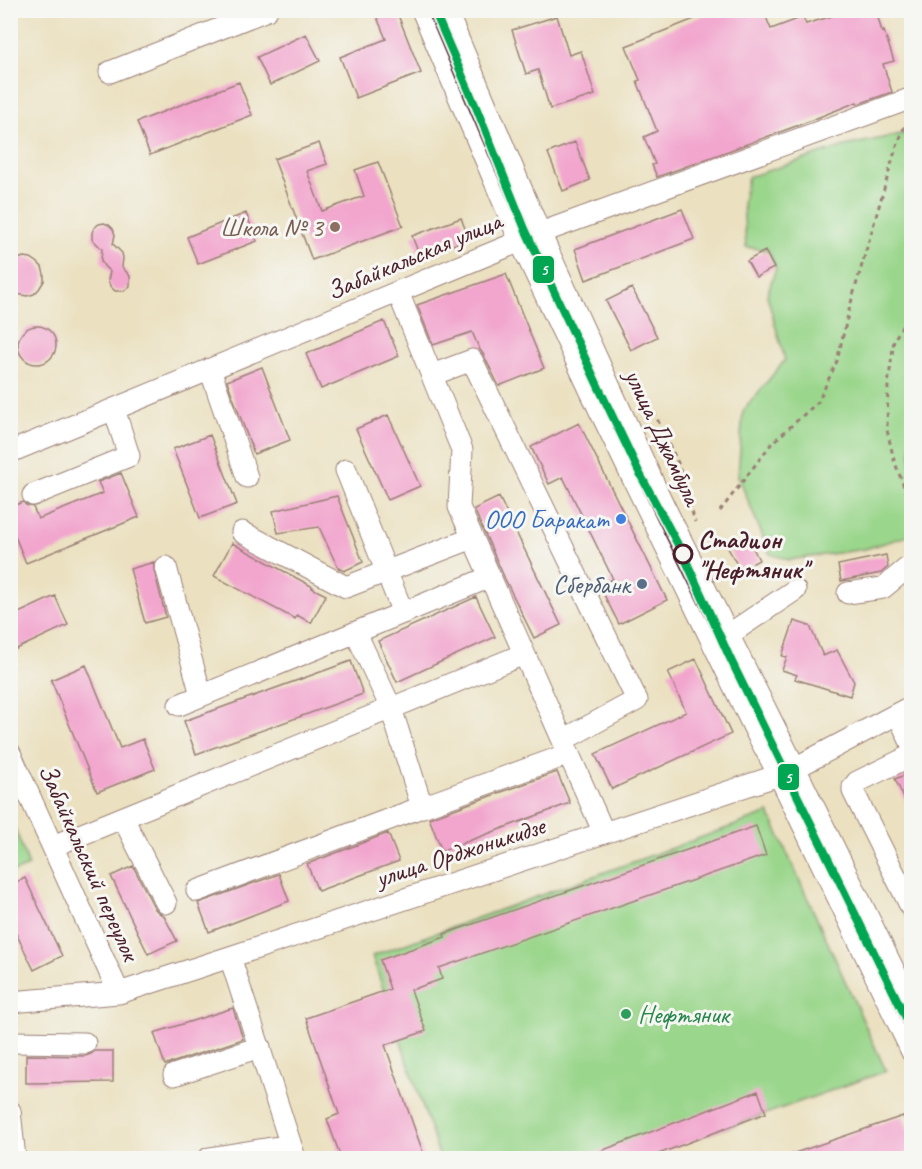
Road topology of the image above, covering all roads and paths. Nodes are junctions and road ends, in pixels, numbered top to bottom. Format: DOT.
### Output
graph roads {
  1 [pos="267,10"];
  2 [pos="422,10"];
  3 [pos="446,10"];
  4 [pos="110,72"];
  5 [pos="912,98"];
  6 [pos="912,111"];
  7 [pos="530,237"];
  8 [pos="398,292"];
  9 [pos="912,310"];
  10 [pos="210,369"];
  11 [pos="432,375"];
  12 [pos="642,387"];
  13 [pos="114,409"];
  14 [pos="10,452"];
  15 [pos="346,470"];
  16 [pos="247,477"];
  17 [pos="33,495"];
  18 [pos="912,497"];
  19 [pos="720,511"];
  20 [pos="696,527"];
  21 [pos="242,532"];
  22 [pos="473,538"];
  23 [pos="165,567"];
  24 [pos="912,567"];
  25 [pos="386,572"];
  26 [pos="490,577"];
  27 [pos="795,590"];
  28 [pos="848,593"];
  29 [pos="403,613"];
  30 [pos="356,633"];
  31 [pos="728,635"];
  32 [pos="524,654"];
  33 [pos="201,696"];
  34 [pos="179,705"];
  35 [pos="391,708"];
  36 [pos="905,710"];
  37 [pos="566,747"];
  38 [pos="910,752"];
  39 [pos="10,753"];
  40 [pos="787,771"];
  41 [pos="422,807"];
  42 [pos="123,818"];
  43 [pos="604,833"];
  44 [pos="53,846"];
  45 [pos="197,891"];
  46 [pos="909,899"];
  47 [pos="166,903"];
  48 [pos="230,957"];
  49 [pos="119,993"];
  50 [pos="10,1002"];
  51 [pos="912,1007"];
  52 [pos="10,1042"];
  53 [pos="85,1043"];
  54 [pos="260,1047"];
  55 [pos="912,1052"];
  56 [pos="174,1075"];
  57 [pos="10,1111"];
  58 [pos="293,1152"];
  59 [pos="15,1158"];
  60 [pos="209,1158"];
  1 -- 4 [label="street"];
  2 -- 7 [label="street, улица Джамбула"];
  3 -- 7 [label="street, улица Джамбула"];
  5 -- 7 [label="street, Забайкальская улица"];
  6 -- 19 [label="path"];
  7 -- 8 [label="street, Забайкальская улица"];
  7 -- 31 [label="street, улица Джамбула"];
  7 -- 40 [label="street, улица Джамбула"];
  8 -- 10 [label="street, Забайкальская улица"];
  8 -- 11 [label="street"];
  9 -- 18 [label="path"];
  10 -- 13 [label="street, Забайкальская улица"];
  10 -- 16 [label="street"];
  11 -- 22 [label="street"];
  11 -- 37 [label="street"];
  12 -- 20 [label="path"];
  13 -- 14 [label="street, Забайкальская улица"];
  13 -- 17 [label="street"];
  15 -- 25 [label="street"];
  21 -- 25 [label="street"];
  22 -- 25 [label="street"];
  22 -- 26 [label="street"];
  23 -- 33 [label="street"];
  24 -- 28 [label="street"];
  25 -- 29 [label="street"];
  26 -- 29 [label="street"];
  26 -- 32 [label="street"];
  27 -- 31 [label="street"];
  29 -- 30 [label="street"];
  30 -- 33 [label="street"];
  30 -- 35 [label="street"];
  31 -- 40 [label="street, улица Джамбула"];
  32 -- 35 [label="street"];
  32 -- 37 [label="street"];
  33 -- 34 [label="street"];
  35 -- 41 [label="street"];
  35 -- 42 [label="street"];
  36 -- 38 [label="street"];
  36 -- 40 [label="street, улица Орджоникидзе"];
  37 -- 41 [label="street"];
  37 -- 43 [label="street"];
  38 -- 46 [label="street"];
  39 -- 44 [label="street, Забайкальский переулок"];
  40 -- 43 [label="street, улица Орджоникидзе"];
  40 -- 51 [label="street, улица Джамбула"];
  40 -- 55 [label="street, улица Джамбула"];
  41 -- 45 [label="street"];
  42 -- 44 [label="street"];
  42 -- 47 [label="street"];
  43 -- 48 [label="street, улица Орджоникидзе"];
  44 -- 49 [label="street, Забайкальский переулок"];
  48 -- 49 [label="street, улица Орджоникидзе"];
  48 -- 54 [label="street"];
  49 -- 50 [label="street, улица Орджоникидзе"];
  52 -- 53 [label="street"];
  54 -- 56 [label="street"];
  54 -- 58 [label="street"];
  57 -- 59 [label="street"];
  58 -- 60 [label="street"];
}
